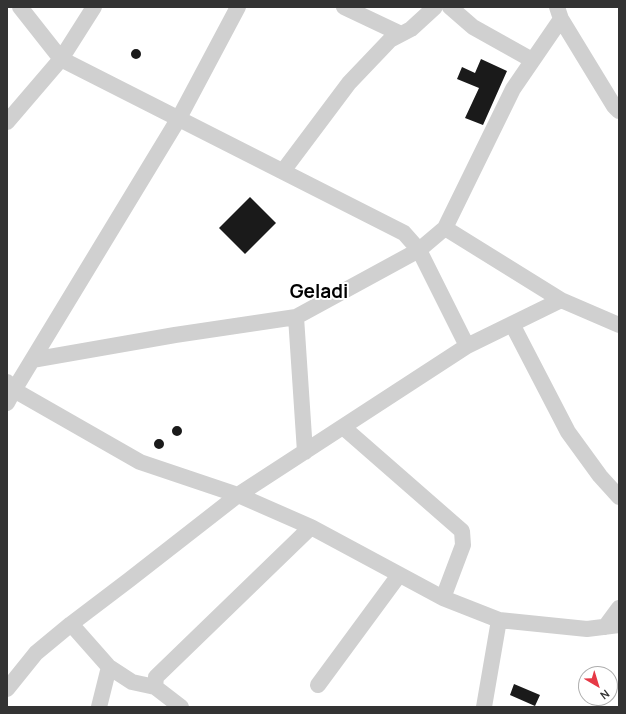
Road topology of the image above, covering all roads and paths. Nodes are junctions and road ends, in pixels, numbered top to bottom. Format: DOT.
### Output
graph roads {
  1 [pos="20,7"];
  2 [pos="94,7"];
  3 [pos="238,7"];
  4 [pos="344,7"];
  5 [pos="435,7"];
  6 [pos="450,7"];
  7 [pos="559,13"];
  8 [pos="401,34"];
  9 [pos="61,59"];
  10 [pos="532,60"];
  11 [pos="619,111"];
  12 [pos="179,118"];
  13 [pos="7,122"];
  14 [pos="283,171"];
  15 [pos="445,228"];
  16 [pos="419,250"];
  17 [pos="561,300"];
  18 [pos="296,318"];
  19 [pos="512,324"];
  20 [pos="619,325"];
  21 [pos="468,346"];
  22 [pos="32,360"];
  23 [pos="9,392"];
  24 [pos="343,427"];
  25 [pos="304,452"];
  26 [pos="238,494"];
  27 [pos="619,497"];
  28 [pos="311,527"];
  29 [pos="399,575"];
  30 [pos="443,598"];
  31 [pos="619,608"];
  32 [pos="499,620"];
  33 [pos="71,624"];
  34 [pos="612,626"];
  35 [pos="108,667"];
  36 [pos="318,685"];
  37 [pos="155,687"];
  38 [pos="7,689"];
  39 [pos="99,707"];
  40 [pos="181,707"];
  41 [pos="484,707"];
  1 -- 9 [label="street"];
  2 -- 9 [label="street"];
  3 -- 12 [label="street"];
  4 -- 8 [label="street"];
  5 -- 8 [label="street"];
  6 -- 10 [label="street"];
  7 -- 10 [label="street"];
  7 -- 11 [label="street"];
  8 -- 14 [label="street"];
  9 -- 12 [label="street"];
  9 -- 13 [label="street"];
  10 -- 15 [label="street"];
  12 -- 14 [label="street"];
  12 -- 22 [label="street"];
  14 -- 16 [label="street"];
  15 -- 16 [label="street"];
  15 -- 17 [label="street"];
  16 -- 18 [label="street"];
  16 -- 21 [label="street"];
  17 -- 19 [label="street"];
  17 -- 20 [label="street"];
  18 -- 22 [label="street"];
  18 -- 25 [label="street"];
  19 -- 21 [label="street"];
  19 -- 27 [label="street"];
  21 -- 24 [label="street"];
  22 -- 23 [label="street"];
  23 -- 26 [label="street"];
  24 -- 25 [label="street"];
  24 -- 30 [label="street"];
  25 -- 26 [label="street"];
  26 -- 28 [label="street"];
  26 -- 33 [label="street"];
  28 -- 29 [label="street"];
  28 -- 37 [label="street"];
  29 -- 30 [label="street"];
  29 -- 36 [label="street"];
  30 -- 32 [label="street"];
  31 -- 34 [label="street"];
  32 -- 34 [label="street"];
  32 -- 41 [label="street"];
  33 -- 35 [label="street"];
  33 -- 38 [label="street"];
  35 -- 37 [label="street"];
  35 -- 39 [label="street"];
  37 -- 40 [label="street"];
}
